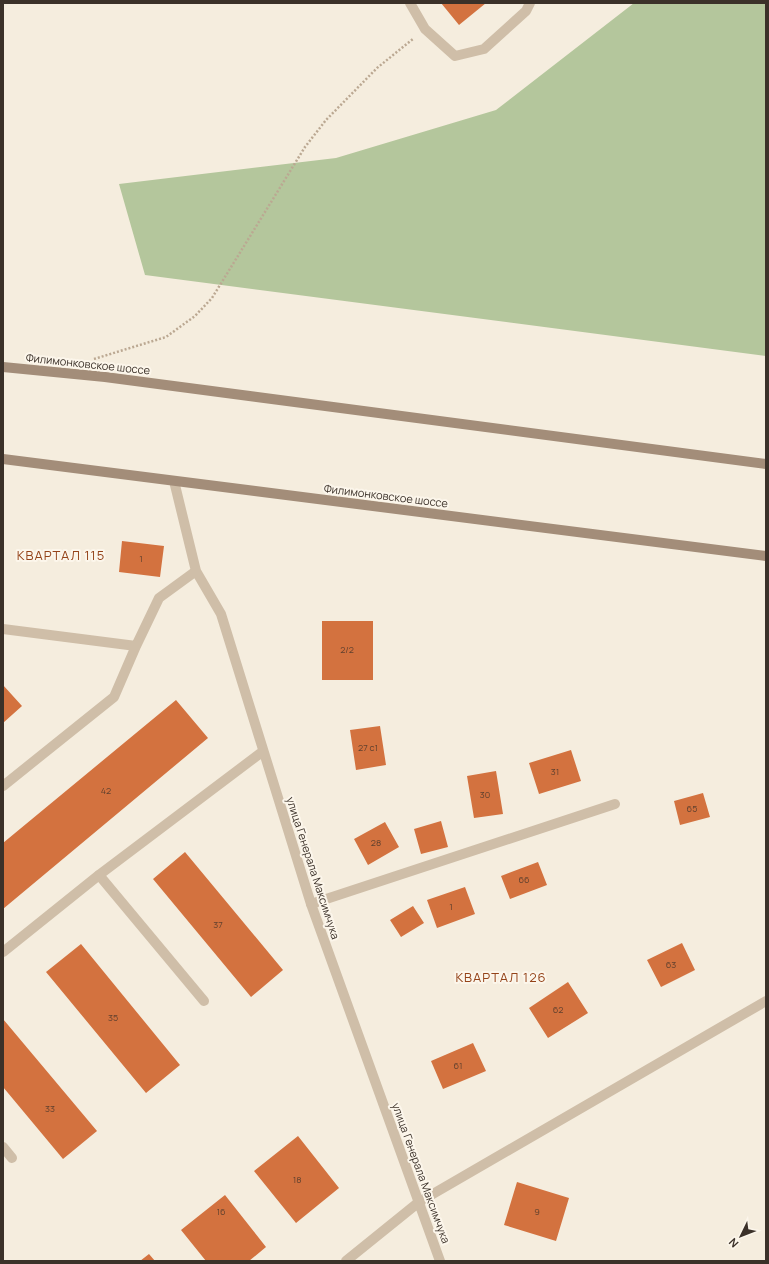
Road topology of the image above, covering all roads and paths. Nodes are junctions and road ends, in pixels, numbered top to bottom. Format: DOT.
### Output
graph roads {
  1 [pos="410,3"];
  2 [pos="530,3"];
  3 [pos="425,29"];
  4 [pos="94,359"];
  5 [pos="3,367"];
  6 [pos="3,458"];
  7 [pos="766,464"];
  8 [pos="174,481"];
  9 [pos="766,556"];
  10 [pos="196,571"];
  11 [pos="3,630"];
  12 [pos="136,646"];
  13 [pos="262,752"];
  14 [pos="3,786"];
  15 [pos="615,804"];
  16 [pos="99,875"];
  17 [pos="311,904"];
  18 [pos="3,952"];
  19 [pos="204,1001"];
  20 [pos="766,1001"];
  21 [pos="3,1147"];
  22 [pos="12,1158"];
  23 [pos="419,1202"];
  24 [pos="346,1261"];
  25 [pos="440,1261"];
  1 -- 3 [label="street"];
  2 -- 3 [label="street"];
  3 -- 4 [label="path"];
  5 -- 7 [label="main road, Филимонковское шоссе"];
  6 -- 8 [label="main road, Филимонковское шоссе"];
  8 -- 9 [label="main road, Филимонковское шоссе"];
  8 -- 10 [label="street, улица Генерала Максимчука"];
  10 -- 12 [label="street"];
  10 -- 13 [label="street, улица Генерала Максимчука"];
  11 -- 12 [label="street"];
  12 -- 14 [label="street"];
  13 -- 16 [label="street"];
  13 -- 17 [label="street, улица Генерала Максимчука"];
  15 -- 17 [label="street"];
  16 -- 18 [label="street"];
  16 -- 19 [label="street"];
  17 -- 23 [label="street, улица Генерала Максимчука"];
  20 -- 23 [label="street"];
  21 -- 22 [label="street"];
  23 -- 24 [label="street"];
  23 -- 25 [label="street, улица Генерала Максимчука"];
}
